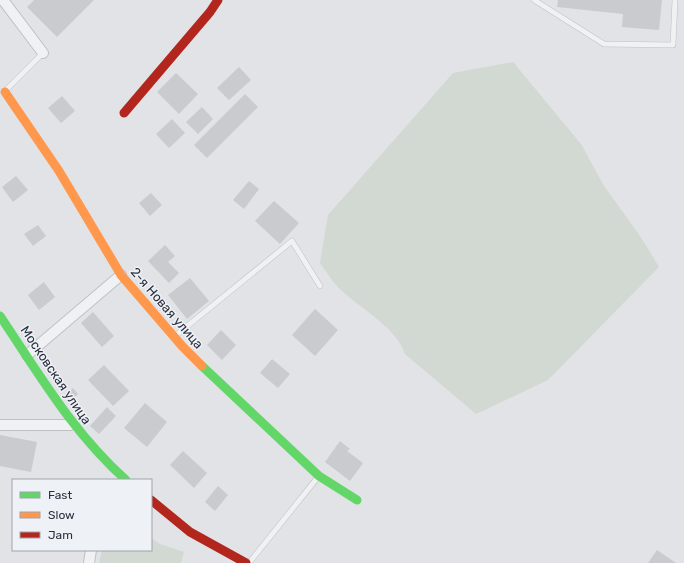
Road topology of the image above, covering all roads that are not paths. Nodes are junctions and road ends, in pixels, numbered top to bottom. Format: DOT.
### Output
graph roads {
  1 [pos="3,0"];
  2 [pos="218,0"];
  3 [pos="534,0"];
  4 [pos="676,0"];
  5 [pos="43,52"];
  6 [pos="2,93"];
  7 [pos="124,113"];
  8 [pos="121,275"];
  9 [pos="320,286"];
  10 [pos="0,316"];
  11 [pos="174,337"];
  12 [pos="27,355"];
  13 [pos="0,425"];
  14 [pos="72,425"];
  15 [pos="113,475"];
  16 [pos="319,476"];
  17 [pos="123,479"];
  18 [pos="357,500"];
  19 [pos="152,501"];
  20 [pos="91,551"];
  21 [pos="88,563"];
  22 [pos="247,563"];
  1 -- 5 [label="street"];
  2 -- 7 [label="street"];
  3 -- 4 [label="lane"];
  5 -- 6 [label="lane"];
  6 -- 8 [label="street, 2-я Новая улица"];
  8 -- 11 [label="street, 2-я Новая улица"];
  8 -- 12 [label="street"];
  9 -- 11 [label="lane"];
  10 -- 12 [label="street, Московская улица"];
  11 -- 16 [label="street, 2-я Новая улица"];
  12 -- 14 [label="street, Московская улица"];
  13 -- 14 [label="street"];
  14 -- 15 [label="street, Московская улица"];
  15 -- 17 [label="street, Московская улица"];
  16 -- 18 [label="street, 2-я Новая улица"];
  16 -- 22 [label="lane"];
  19 -- 22 [label="street"];
  20 -- 21 [label="street"];
}
